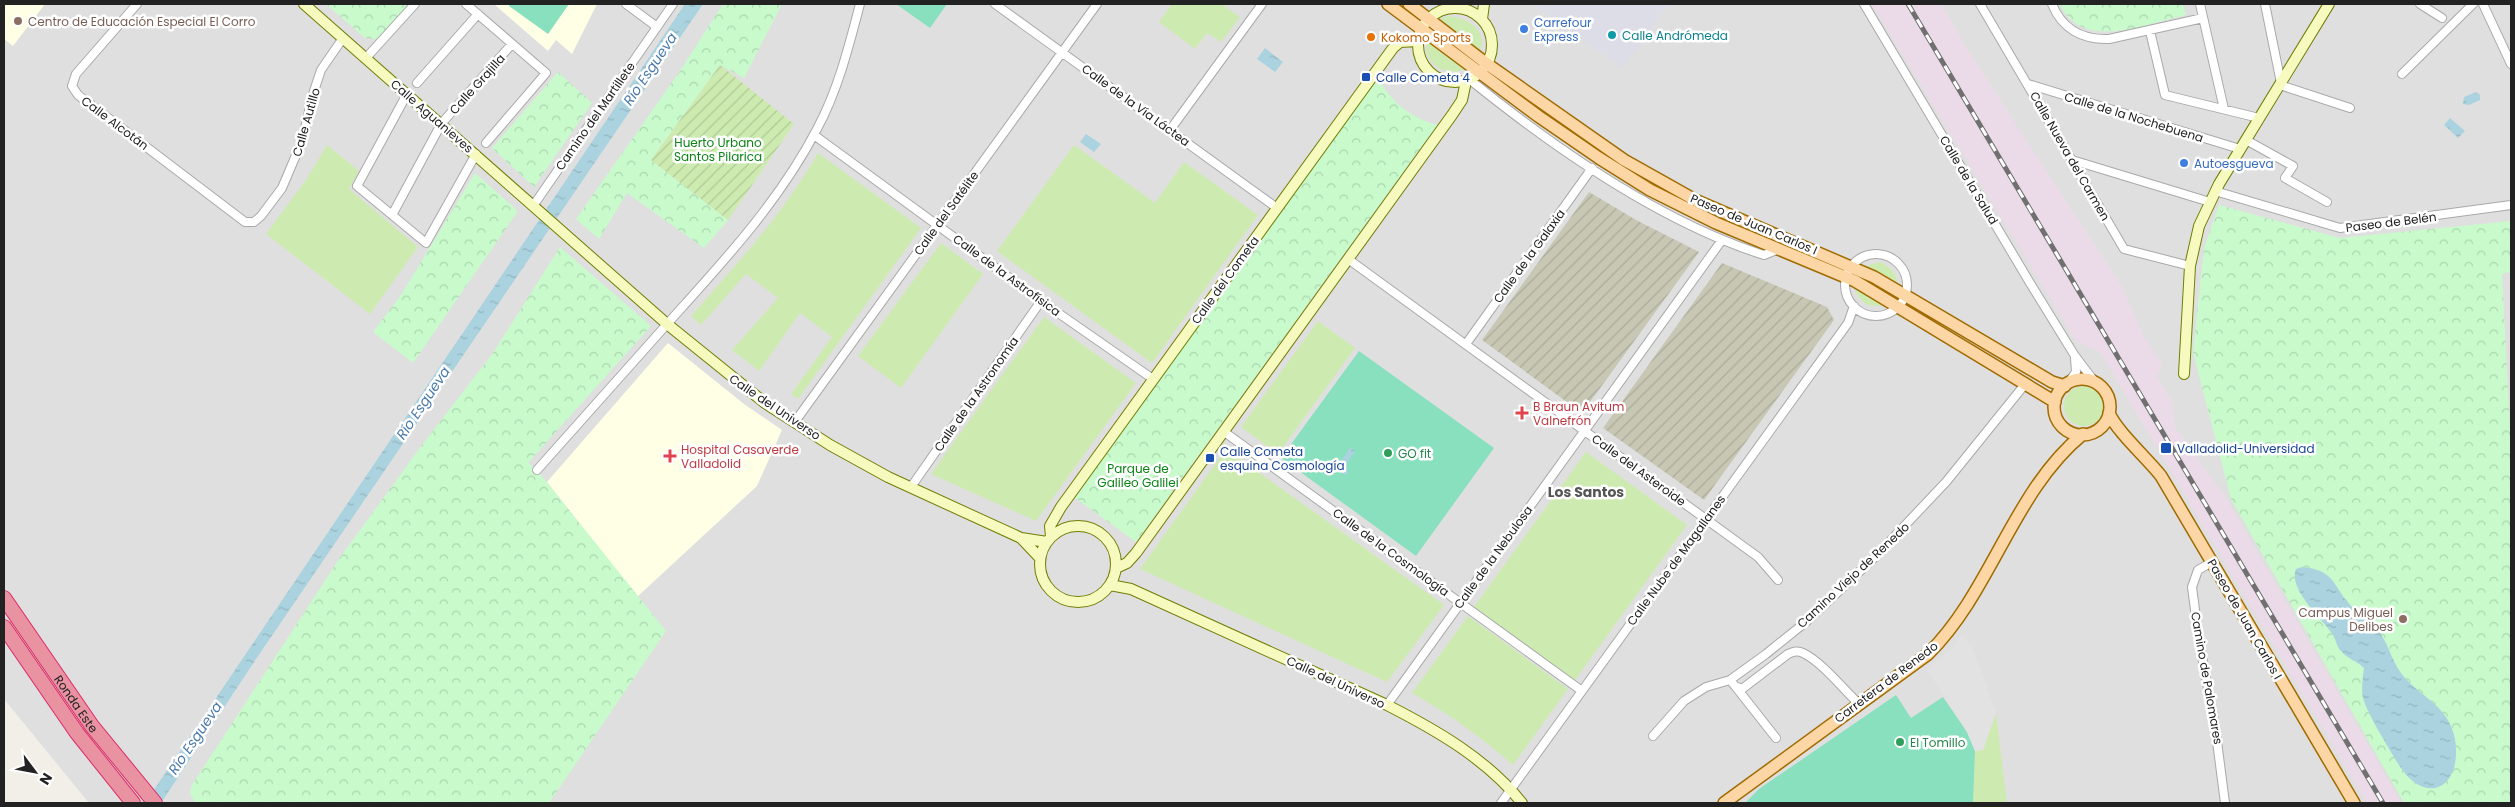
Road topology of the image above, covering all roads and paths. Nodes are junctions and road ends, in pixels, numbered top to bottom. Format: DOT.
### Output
graph roads {
  1 [pos="137,4"];
  2 [pos="304,4"];
  3 [pos="415,4"];
  4 [pos="466,4"];
  5 [pos="626,4"];
  6 [pos="673,4"];
  7 [pos="860,4"];
  8 [pos="995,4"];
  9 [pos="1097,4"];
  10 [pos="1262,4"];
  11 [pos="1388,4"];
  12 [pos="1409,4"];
  13 [pos="1482,4"];
  14 [pos="1864,4"];
  15 [pos="1980,4"];
  16 [pos="2052,4"];
  17 [pos="2200,4"];
  18 [pos="2265,4"];
  19 [pos="2329,4"];
  20 [pos="2420,4"];
  21 [pos="2473,4"];
  22 [pos="2483,4"];
  23 [pos="1469,10"];
  24 [pos="478,14"];
  25 [pos="1429,18"];
  26 [pos="2203,18"];
  27 [pos="2442,18"];
  28 [pos="1482,19"];
  29 [pos="657,27"];
  30 [pos="1421,28"];
  31 [pos="2150,31"];
  32 [pos="343,38"];
  33 [pos="1417,41"];
  34 [pos="512,44"];
  35 [pos="1062,52"];
  36 [pos="366,58"];
  37 [pos="2511,64"];
  38 [pos="1483,68"];
  39 [pos="2402,74"];
  40 [pos="1467,80"];
  41 [pos="417,83"];
  42 [pos="2028,84"];
  43 [pos="2280,84"];
  44 [pos="407,94"];
  45 [pos="2350,108"];
  46 [pos="2224,110"];
  47 [pos="2260,118"];
  48 [pos="440,126"];
  49 [pos="1170,130"];
  50 [pos="814,135"];
  51 [pos="2246,140"];
  52 [pos="486,143"];
  53 [pos="2240,149"];
  54 [pos="476,154"];
  55 [pos="2072,160"];
  56 [pos="1592,168"];
  57 [pos="2215,191"];
  58 [pos="2210,202"];
  59 [pos="2327,202"];
  60 [pos="2511,205"];
  61 [pos="535,208"];
  62 [pos="1277,208"];
  63 [pos="392,215"];
  64 [pos="245,222"];
  65 [pos="938,224"];
  66 [pos="560,230"];
  67 [pos="1722,240"];
  68 [pos="1779,248"];
  69 [pos="1348,259"];
  70 [pos="1851,266"];
  71 [pos="2190,266"];
  72 [pos="1846,277"];
  73 [pos="1905,295"];
  74 [pos="1041,301"];
  75 [pos="1854,306"];
  76 [pos="1898,306"];
  77 [pos="1864,314"];
  78 [pos="1852,318"];
  79 [pos="667,324"];
  80 [pos="1466,344"];
  81 [pos="2075,356"];
  82 [pos="2184,374"];
  83 [pos="1153,379"];
  84 [pos="2094,381"];
  85 [pos="2026,383"];
  86 [pos="2066,384"];
  87 [pos="2055,402"];
  88 [pos="2109,413"];
  89 [pos="794,423"];
  90 [pos="2062,425"];
  91 [pos="2097,430"];
  92 [pos="1223,431"];
  93 [pos="1584,431"];
  94 [pos="2084,434"];
  95 [pos="2130,440"];
  96 [pos="2062,453"];
  97 [pos="537,470"];
  98 [pos="911,487"];
  99 [pos="1706,518"];
  100 [pos="1021,538"];
  101 [pos="1049,539"];
  102 [pos="1040,558"];
  103 [pos="2212,562"];
  104 [pos="1115,571"];
  105 [pos="1778,580"];
  106 [pos="1110,585"];
  107 [pos="1131,589"];
  108 [pos="4,598"];
  109 [pos="1460,603"];
  110 [pos="4,627"];
  111 [pos="1733,683"];
  112 [pos="1582,691"];
  113 [pos="1859,704"];
  114 [pos="1387,705"];
  115 [pos="1653,736"];
  116 [pos="1776,738"];
  117 [pos="1511,789"];
  118 [pos="133,803"];
  119 [pos="155,803"];
  120 [pos="1502,803"];
  121 [pos="1522,803"];
  122 [pos="1724,803"];
  123 [pos="2225,803"];
  124 [pos="2354,803"];
  1 -- 64 [label="street, Calle Alcotán"];
  2 -- 32 [label="street, Calle Aguanieves"];
  3 -- 36 [label="street"];
  4 -- 24 [label="street"];
  5 -- 29 [label="street"];
  6 -- 29 [label="street, Camino del Martillete"];
  7 -- 50 [label="street"];
  8 -- 35 [label="street, Calle de la Vía Láctea"];
  9 -- 35 [label="street, Calle del Satélite"];
  10 -- 49 [label="street"];
  11 -- 30 [label="main road, Paseo de Juan Carlos I"];
  12 -- 25 [label="main road, Paseo de Juan Carlos I"];
  13 -- 23 [label="street"];
  13 -- 28 [label="street"];
  14 -- 81 [label="street, Calle de la Salud"];
  15 -- 42 [label="street, Calle Nueva del Carmen"];
  16 -- 31 [label="street"];
  17 -- 26 [label="street"];
  18 -- 43 [label="street"];
  19 -- 43 [label="street"];
  20 -- 27 [label="street"];
  21 -- 39 [label="street"];
  22 -- 37 [label="street"];
  23 -- 25 [label="street"];
  23 -- 28 [label="street"];
  24 -- 34 [label="street"];
  24 -- 41 [label="street"];
  25 -- 30 [label="street"];
  25 -- 38 [label="main road, Paseo de Juan Carlos I"];
  26 -- 31 [label="street"];
  26 -- 46 [label="street"];
  28 -- 38 [label="street"];
  29 -- 61 [label="street, Camino del Martillete"];
  30 -- 33 [label="street"];
  30 -- 38 [label="main road, Paseo de Juan Carlos I"];
  31 -- 46 [label="street"];
  32 -- 36 [label="street, Calle Aguanieves"];
  32 -- 64 [label="street, Calle Autillo"];
  33 -- 40 [label="street"];
  33 -- 62 [label="street, Calle del Cometa"];
  34 -- 48 [label="street, Calle Grajilla"];
  34 -- 52 [label="street"];
  35 -- 49 [label="street, Calle de la Vía Láctea"];
  35 -- 65 [label="street, Calle del Satélite"];
  36 -- 44 [label="street, Calle Aguanieves"];
  38 -- 40 [label="street"];
  38 -- 68 [label="main road, Paseo de Juan Carlos I"];
  38 -- 70 [label="main road, Paseo de Juan Carlos I"];
  40 -- 56 [label="street, Paseo de Juan Carlos I"];
  40 -- 69 [label="street"];
  42 -- 53 [label="street, Calle de la Nochebuena"];
  42 -- 55 [label="street, Calle Nueva del Carmen"];
  43 -- 45 [label="street"];
  43 -- 47 [label="street"];
  44 -- 48 [label="street, Calle Aguanieves"];
  44 -- 63 [label="street"];
  46 -- 47 [label="street"];
  47 -- 51 [label="street"];
  48 -- 54 [label="street, Calle Aguanieves"];
  48 -- 63 [label="street, Calle Grajilla"];
  49 -- 62 [label="street, Calle de la Vía Láctea"];
  50 -- 65 [label="street, Calle de la Astrofísica"];
  50 -- 79 [label="street"];
  51 -- 53 [label="street"];
  51 -- 59 [label="street"];
  53 -- 57 [label="street"];
  54 -- 61 [label="street, Calle Aguanieves"];
  54 -- 63 [label="street"];
  55 -- 58 [label="street"];
  55 -- 71 [label="street, Calle Nueva del Carmen"];
  56 -- 67 [label="street, Paseo de Juan Carlos I"];
  56 -- 80 [label="street, Calle de la Galaxia"];
  57 -- 58 [label="street"];
  57 -- 60 [label="street, Paseo de Belén"];
  58 -- 71 [label="street"];
  61 -- 66 [label="street, Calle Aguanieves"];
  62 -- 83 [label="street, Calle del Cometa"];
  65 -- 74 [label="street, Calle de la Astrofísica"];
  65 -- 89 [label="street, Calle del Satélite"];
  66 -- 79 [label="street, Calle del Universo"];
  67 -- 68 [label="street, Paseo de Juan Carlos I"];
  67 -- 93 [label="street, Calle de la Nebulosa"];
  68 -- 72 [label="main road, Paseo de Juan Carlos I"];
  69 -- 80 [label="street, Calle del Asteroide"];
  69 -- 92 [label="street"];
  70 -- 72 [label="street"];
  70 -- 73 [label="main road, Paseo de Juan Carlos I"];
  70 -- 73 [label="street"];
  71 -- 82 [label="street"];
  72 -- 75 [label="street"];
  72 -- 76 [label="main road, Paseo de Juan Carlos I"];
  73 -- 76 [label="street"];
  73 -- 86 [label="main road, Paseo de Juan Carlos I"];
  74 -- 83 [label="street, Calle de la Astrofísica"];
  74 -- 98 [label="street, Calle de la Astronomía"];
  75 -- 77 [label="street"];
  75 -- 78 [label="street, Calle Nube de Magallanes"];
  76 -- 77 [label="street"];
  76 -- 85 [label="main road, Paseo de Juan Carlos I"];
  77 -- 78 [label="street"];
  78 -- 99 [label="street, Calle Nube de Magallanes"];
  79 -- 89 [label="street, Calle del Universo"];
  79 -- 97 [label="street"];
  80 -- 93 [label="street, Calle del Asteroide"];
  81 -- 84 [label="street, Calle de la Salud"];
  81 -- 86 [label="street"];
  83 -- 101 [label="street, Calle del Cometa"];
  84 -- 86 [label="main road"];
  84 -- 88 [label="main road"];
  85 -- 87 [label="main road, Paseo de Juan Carlos I"];
  85 -- 111 [label="street, Camino Viejo de Renedo"];
  86 -- 87 [label="main road"];
  87 -- 90 [label="main road"];
  88 -- 91 [label="main road"];
  88 -- 95 [label="main road, Paseo de Juan Carlos I"];
  89 -- 98 [label="street, Calle del Universo"];
  90 -- 94 [label="main road"];
  90 -- 96 [label="main road"];
  91 -- 94 [label="main road"];
  91 -- 95 [label="main road, Paseo de Juan Carlos I"];
  92 -- 104 [label="street"];
  92 -- 109 [label="street, Calle de la Cosmología"];
  93 -- 99 [label="street, Calle del Asteroide"];
  93 -- 109 [label="street, Calle de la Nebulosa"];
  94 -- 96 [label="main road, Carretera de Renedo"];
  95 -- 103 [label="main road, Paseo de Juan Carlos I"];
  96 -- 113 [label="main road, Carretera de Renedo"];
  98 -- 100 [label="street, Calle del Universo"];
  99 -- 105 [label="street, Calle del Asteroide"];
  99 -- 112 [label="street, Calle Nube de Magallanes"];
  100 -- 101 [label="street, Calle del Universo"];
  100 -- 102 [label="street, Calle del Universo"];
  101 -- 102 [label="street"];
  101 -- 104 [label="street"];
  102 -- 106 [label="street"];
  103 -- 123 [label="street, Camino de Palomares"];
  103 -- 124 [label="main road, Paseo de Juan Carlos I"];
  104 -- 106 [label="street"];
  104 -- 107 [label="street, Calle del Universo"];
  106 -- 107 [label="street, Calle del Universo"];
  107 -- 114 [label="street, Calle del Universo"];
  108 -- 119 [label="highway, Ronda Este"];
  109 -- 112 [label="street, Calle de la Cosmología"];
  109 -- 114 [label="street, Calle de la Nebulosa"];
  110 -- 118 [label="highway, Ronda Este"];
  111 -- 113 [label="street"];
  111 -- 115 [label="street, Camino Viejo de Renedo"];
  111 -- 116 [label="street"];
  112 -- 117 [label="street, Calle Nube de Magallanes"];
  113 -- 122 [label="main road, Carretera de Renedo"];
  114 -- 117 [label="street, Calle del Universo"];
  117 -- 120 [label="street, Calle Nube de Magallanes"];
  117 -- 121 [label="street, Calle del Universo"];
}
